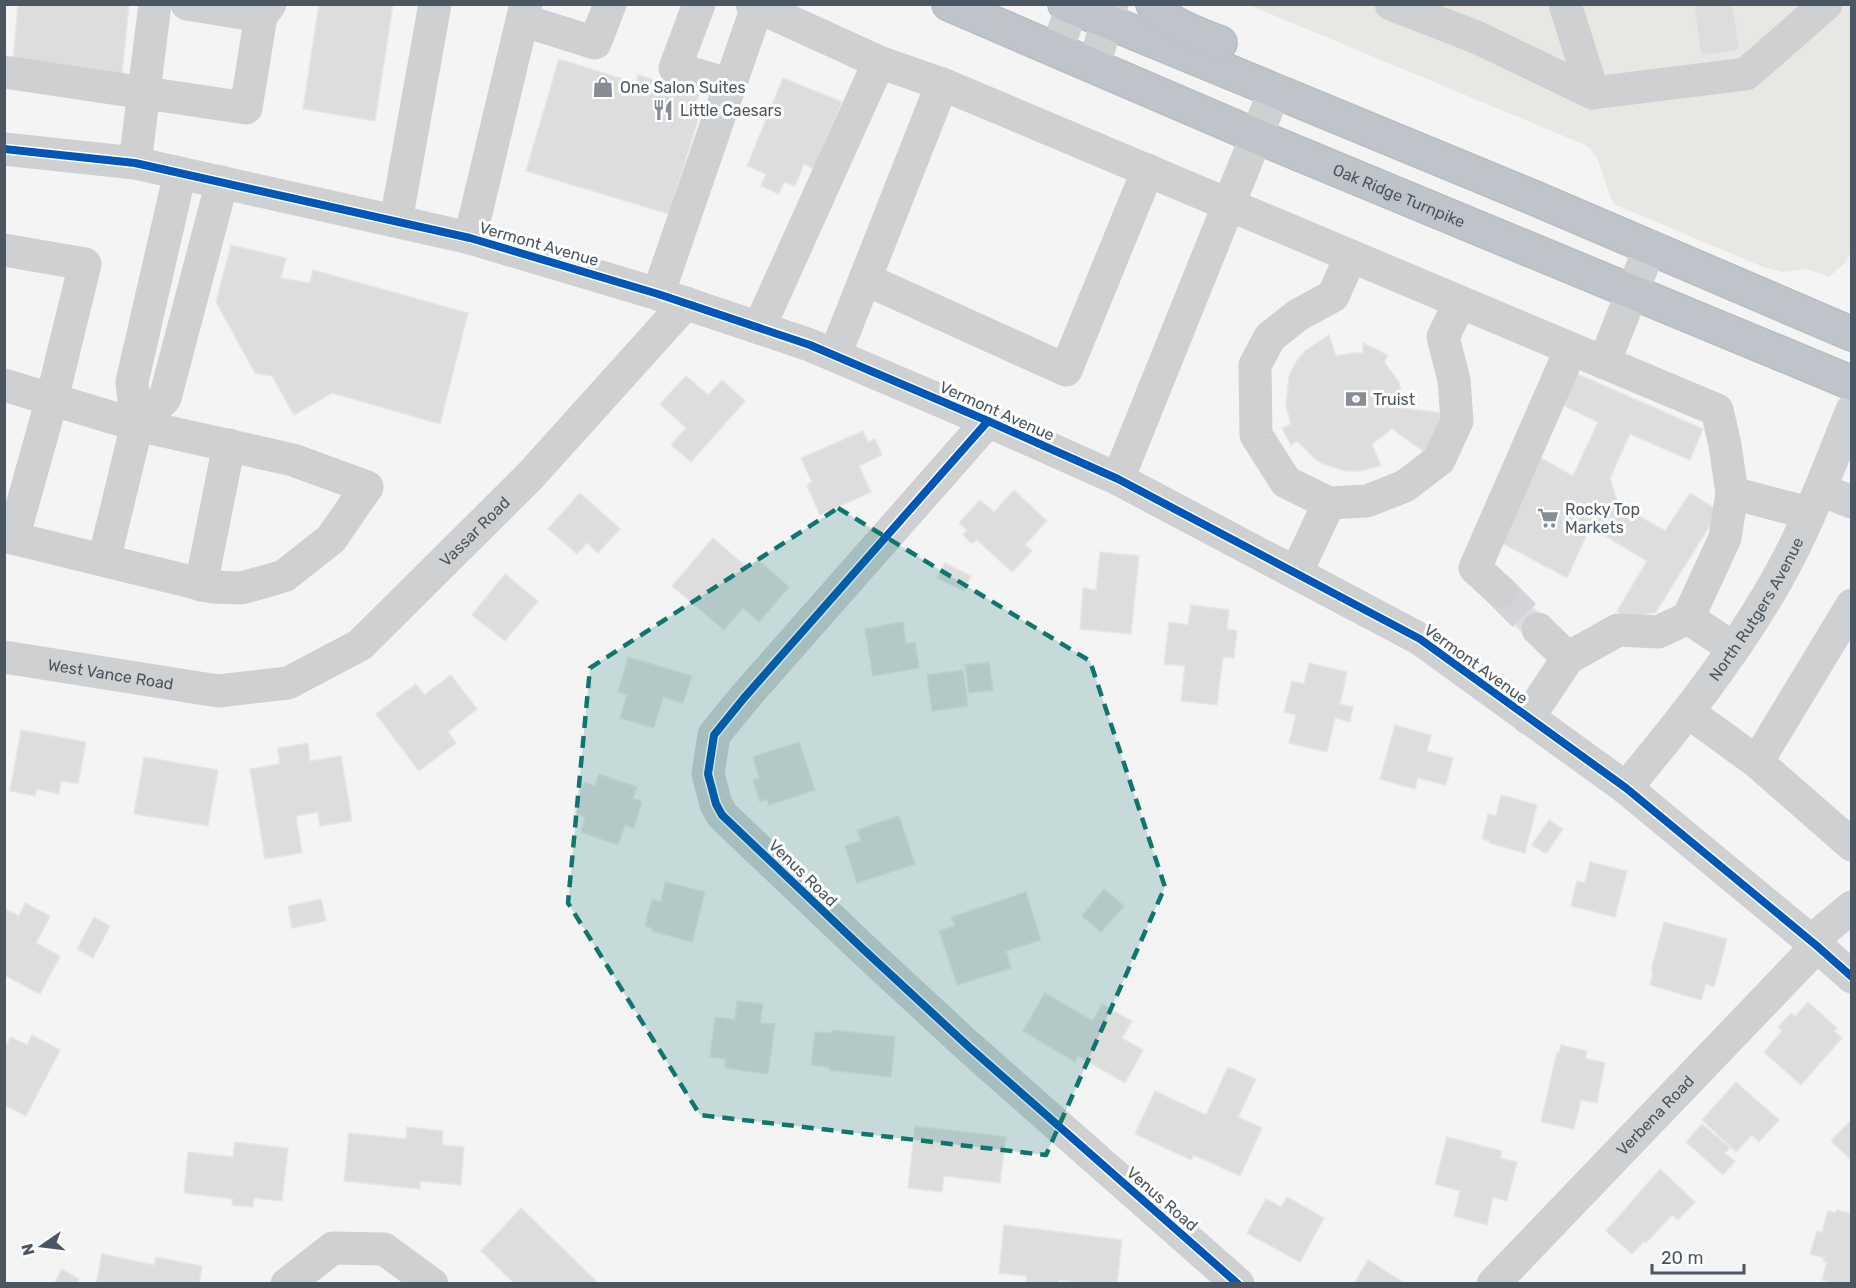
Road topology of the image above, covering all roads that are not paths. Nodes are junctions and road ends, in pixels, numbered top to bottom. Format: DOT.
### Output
graph roads {
  1 [pos="155,4"];
  2 [pos="187,4"];
  3 [pos="435,4"];
  4 [pos="610,4"];
  5 [pos="699,4"];
  6 [pos="949,4"];
  7 [pos="1153,4"];
  8 [pos="1391,4"];
  9 [pos="1565,4"];
  10 [pos="1826,4"];
  11 [pos="755,6"];
  12 [pos="1070,6"];
  13 [pos="266,10"];
  14 [pos="524,12"];
  15 [pos="1109,13"];
  16 [pos="1057,50"];
  17 [pos="879,62"];
  18 [pos="1094,66"];
  19 [pos="4,72"];
  20 [pos="942,84"];
  21 [pos="730,85"];
  22 [pos="1275,90"];
  23 [pos="143,93"];
  24 [pos="1593,93"];
  25 [pos="1256,136"];
  26 [pos="4,149"];
  27 [pos="1444,161"];
  28 [pos="135,163"];
  29 [pos="1148,170"];
  30 [pos="180,173"];
  31 [pos="222,182"];
  32 [pos="1228,204"];
  33 [pos="396,221"];
  34 [pos="470,238"];
  35 [pos="1650,247"];
  36 [pos="4,250"];
  37 [pos="1351,256"];
  38 [pos="865,279"];
  39 [pos="1632,292"];
  40 [pos="672,298"];
  41 [pos="1460,302"];
  42 [pos="759,328"];
  43 [pos="1851,334"];
  44 [pos="1571,349"];
  45 [pos="835,355"];
  46 [pos="1604,363"];
  47 [pos="1851,383"];
  48 [pos="4,385"];
  49 [pos="52,399"];
  50 [pos="1851,410"];
  51 [pos="988,421"];
  52 [pos="137,425"];
  53 [pos="229,445"];
  54 [pos="1118,479"];
  55 [pos="1732,493"];
  56 [pos="1815,501"];
  57 [pos="1851,502"];
  58 [pos="1329,503"];
  59 [pos="9,537"];
  60 [pos="104,560"];
  61 [pos="1296,573"];
  62 [pos="201,585"];
  63 [pos="1501,592"];
  64 [pos="1851,605"];
  65 [pos="1688,618"];
  66 [pos="1538,629"];
  67 [pos="1733,648"];
  68 [pos="4,657"];
  69 [pos="1568,658"];
  70 [pos="218,691"];
  71 [pos="1689,712"];
  72 [pos="1528,718"];
  73 [pos="1757,762"];
  74 [pos="1626,788"];
  75 [pos="1851,845"];
  76 [pos="1851,907"];
  77 [pos="1814,944"];
  78 [pos="1851,977"];
  79 [pos="287,1284"];
  80 [pos="432,1284"];
  81 [pos="1238,1284"];
  82 [pos="1493,1284"];
  1 -- 23 [label="street"];
  2 -- 13 [label="street"];
  3 -- 33 [label="street"];
  4 -- 14 [label="street"];
  5 -- 21 [label="street"];
  6 -- 16 [label="highway, Oak Ridge Turnpike"];
  7 -- 27 [label="highway"];
  8 -- 24 [label="street"];
  9 -- 24 [label="street"];
  10 -- 24 [label="street"];
  11 -- 17 [label="street"];
  11 -- 21 [label="street"];
  12 -- 15 [label="highway"];
  12 -- 16 [label="street"];
  13 -- 23 [label="street"];
  14 -- 34 [label="street"];
  15 -- 18 [label="street"];
  15 -- 22 [label="highway"];
  16 -- 18 [label="highway, Oak Ridge Turnpike"];
  17 -- 20 [label="street"];
  17 -- 42 [label="street"];
  18 -- 25 [label="highway, Oak Ridge Turnpike"];
  19 -- 23 [label="street"];
  20 -- 29 [label="street"];
  20 -- 38 [label="street"];
  21 -- 40 [label="street"];
  22 -- 25 [label="street"];
  22 -- 27 [label="highway"];
  23 -- 28 [label="street"];
  25 -- 32 [label="street"];
  25 -- 39 [label="highway, Oak Ridge Turnpike"];
  26 -- 28 [label="street, Vermont Avenue"];
  27 -- 35 [label="highway"];
  28 -- 30 [label="street, Vermont Avenue"];
  29 -- 32 [label="street"];
  29 -- 38 [label="street"];
  30 -- 31 [label="street, Vermont Avenue"];
  30 -- 52 [label="street"];
  31 -- 33 [label="street, Vermont Avenue"];
  31 -- 52 [label="street"];
  32 -- 37 [label="street"];
  32 -- 54 [label="street"];
  33 -- 34 [label="street, Vermont Avenue"];
  34 -- 40 [label="street, Vermont Avenue"];
  35 -- 39 [label="street"];
  35 -- 43 [label="highway"];
  36 -- 49 [label="street"];
  37 -- 41 [label="street"];
  37 -- 58 [label="street"];
  38 -- 45 [label="street"];
  39 -- 46 [label="street"];
  39 -- 47 [label="highway, Oak Ridge Turnpike"];
  40 -- 42 [label="street, Vermont Avenue"];
  40 -- 70 [label="street, Vassar Road"];
  41 -- 44 [label="street"];
  41 -- 58 [label="street"];
  42 -- 45 [label="street, Vermont Avenue"];
  44 -- 46 [label="street"];
  44 -- 63 [label="street"];
  45 -- 51 [label="street, Vermont Avenue"];
  46 -- 55 [label="street"];
  48 -- 49 [label="street"];
  49 -- 52 [label="street"];
  49 -- 59 [label="street"];
  50 -- 56 [label="street, North Rutgers Avenue"];
  51 -- 54 [label="street, Vermont Avenue"];
  51 -- 81 [label="street, Venus Road"];
  52 -- 53 [label="street"];
  52 -- 60 [label="street"];
  53 -- 62 [label="street"];
  53 -- 62 [label="street"];
  54 -- 61 [label="street, Vermont Avenue"];
  55 -- 56 [label="street"];
  55 -- 65 [label="street"];
  56 -- 57 [label="street"];
  56 -- 67 [label="street, North Rutgers Avenue"];
  58 -- 61 [label="street"];
  59 -- 60 [label="street"];
  60 -- 62 [label="street"];
  61 -- 72 [label="street, Vermont Avenue"];
  64 -- 73 [label="street"];
  65 -- 67 [label="street"];
  65 -- 69 [label="street"];
  66 -- 69 [label="street"];
  67 -- 71 [label="street, North Rutgers Avenue"];
  68 -- 70 [label="street, West Vance Road"];
  69 -- 72 [label="street"];
  71 -- 73 [label="street"];
  71 -- 74 [label="street, North Rutgers Avenue"];
  72 -- 74 [label="street, Vermont Avenue"];
  73 -- 75 [label="street"];
  74 -- 77 [label="street, Vermont Avenue"];
  76 -- 77 [label="street, Verbena Road"];
  77 -- 78 [label="street, Vermont Avenue"];
  77 -- 82 [label="street, Verbena Road"];
  79 -- 80 [label="street"];
}
